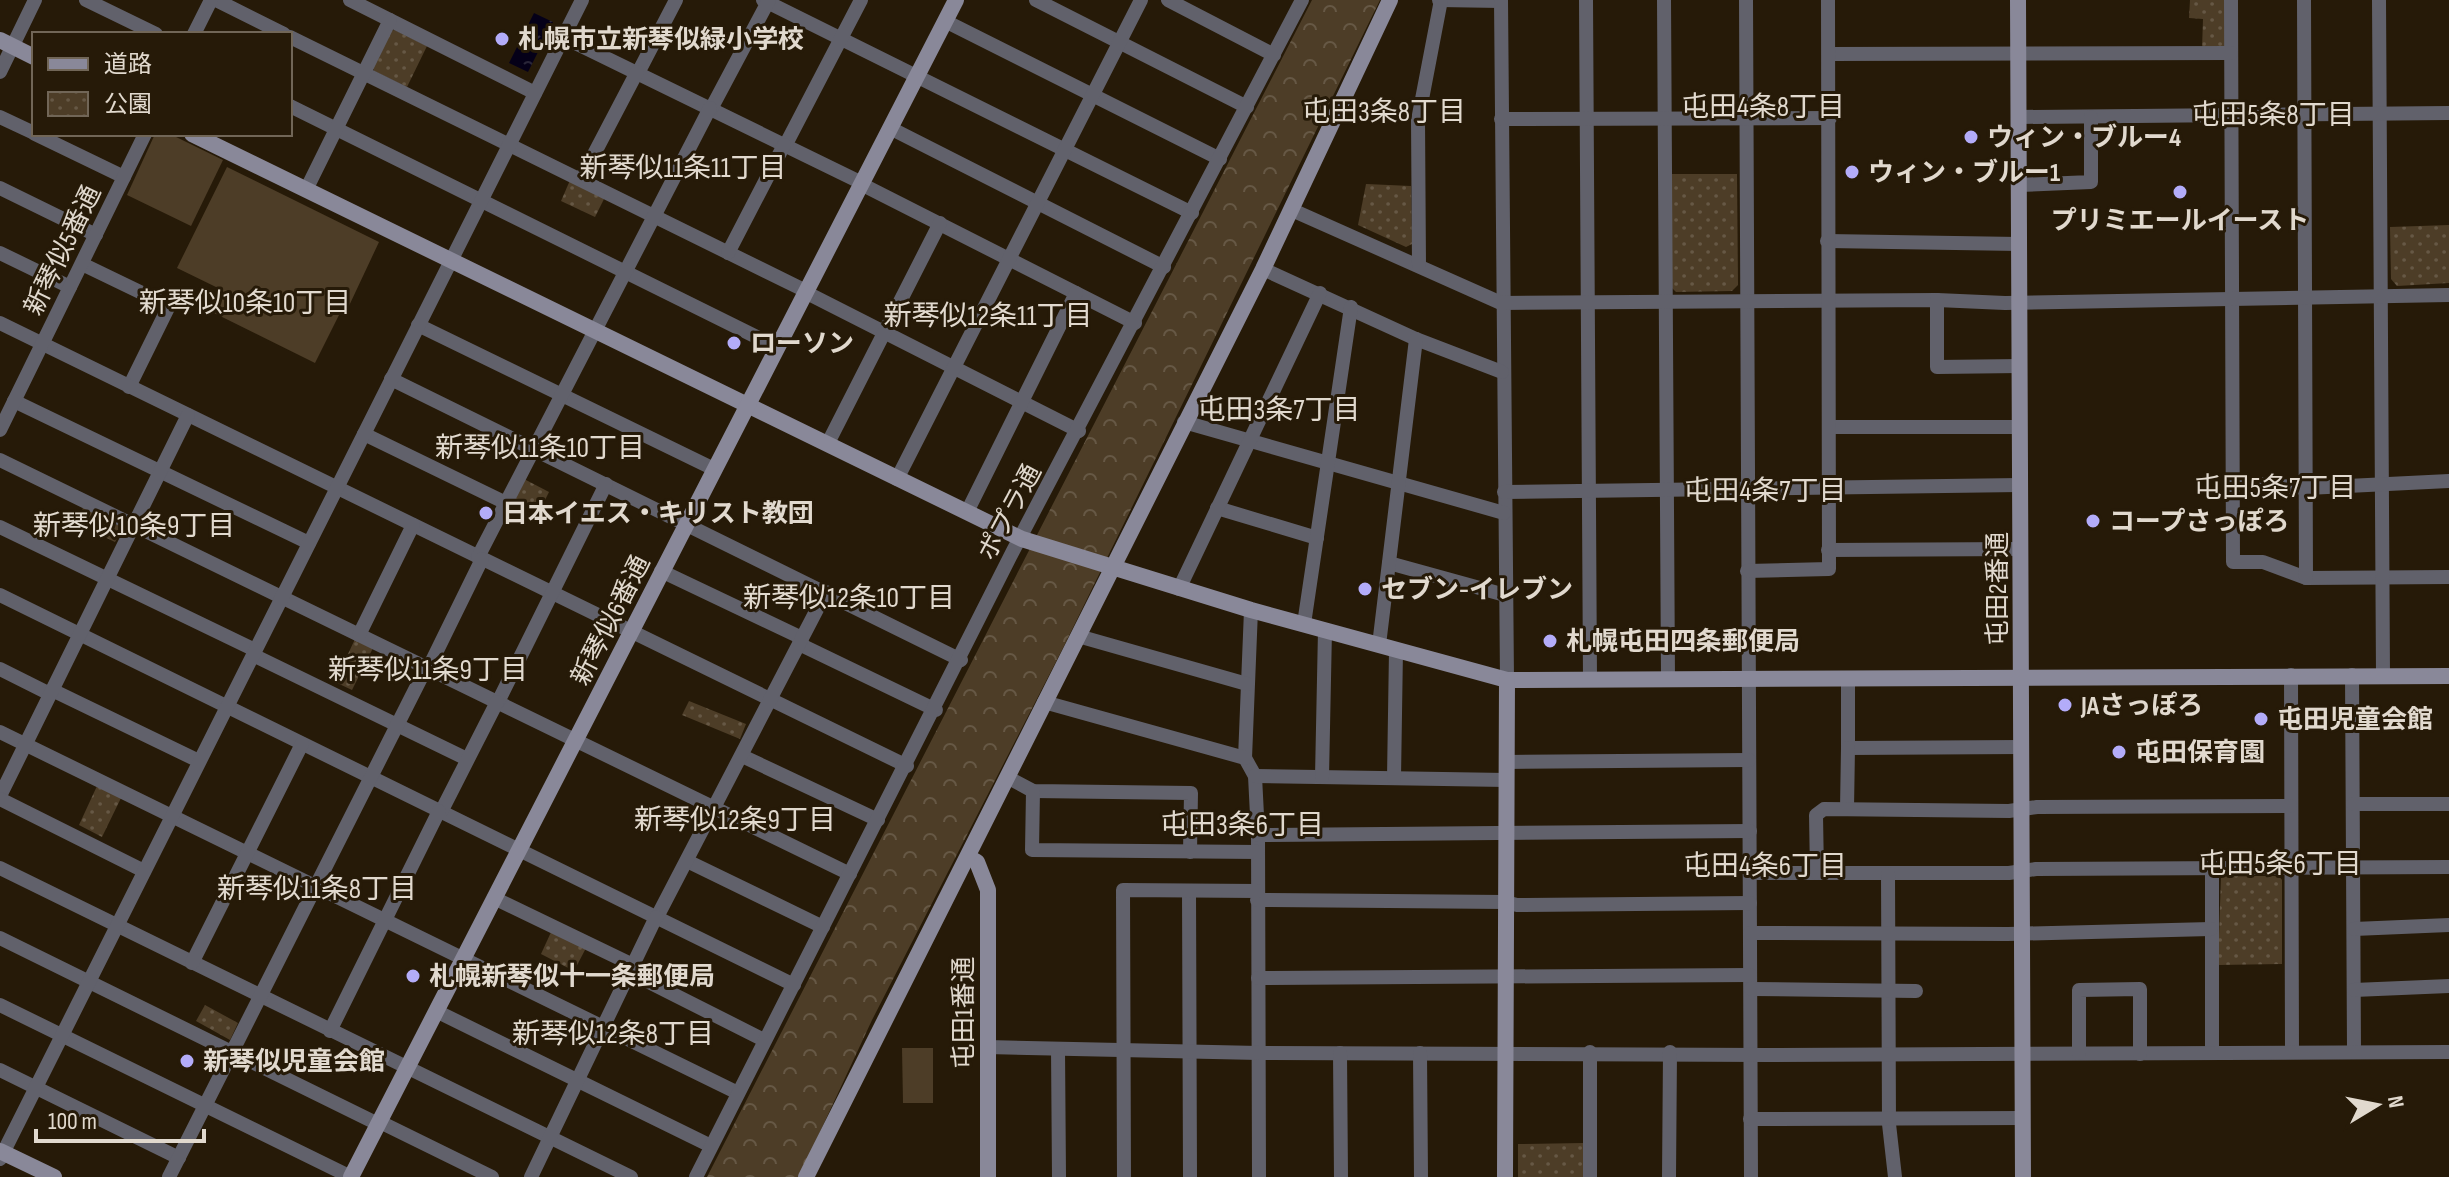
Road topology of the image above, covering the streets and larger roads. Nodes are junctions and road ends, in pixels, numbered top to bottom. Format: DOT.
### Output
graph roads {
  1 [pos="35,0"];
  2 [pos="86,0"];
  3 [pos="213,0"];
  4 [pos="350,0"];
  5 [pos="582,0"];
  6 [pos="676,0"];
  7 [pos="861,0"];
  8 [pos="956,0"];
  9 [pos="1036,0"];
  10 [pos="1141,0"];
  11 [pos="1168,0"];
  12 [pos="1302,0"];
  13 [pos="1390,0"];
  14 [pos="1440,0"];
  15 [pos="1501,0"];
  16 [pos="1586,0"];
  17 [pos="1664,0"];
  18 [pos="1746,0"];
  19 [pos="1828,0"];
  20 [pos="2018,0"];
  21 [pos="2231,0"];
  22 [pos="2304,0"];
  23 [pos="2379,0"];
  24 [pos="766,1"];
  25 [pos="390,20"];
  26 [pos="945,21"];
  27 [pos="152,32"];
  28 [pos="195,32"];
  29 [pos="280,32"];
  30 [pos="563,37"];
  31 [pos="292,38"];
  32 [pos="841,39"];
  33 [pos="1119,42"];
  34 [pos="6,43"];
  35 [pos="2231,53"];
  36 [pos="1829,54"];
  37 [pos="2018,54"];
  38 [pos="1274,55"];
  39 [pos="32,56"];
  40 [pos="0,72"];
  41 [pos="363,73"];
  42 [pos="638,73"];
  43 [pos="917,76"];
  44 [pos="535,93"];
  45 [pos="1092,95"];
  46 [pos="292,107"];
  47 [pos="1247,107"];
  48 [pos="711,109"];
  49 [pos="2232,113"];
  50 [pos="2305,113"];
  51 [pos="2380,113"];
  52 [pos="2449,113"];
  53 [pos="0,117"];
  54 [pos="2019,117"];
  55 [pos="2091,117"];
  56 [pos="1665,118"];
  57 [pos="1747,118"];
  58 [pos="1830,118"];
  59 [pos="1501,119"];
  60 [pos="1586,119"];
  61 [pos="890,128"];
  62 [pos="335,129"];
  63 [pos="32,133"];
  64 [pos="39,136"];
  65 [pos="144,136"];
  66 [pos="196,136"];
  67 [pos="509,144"];
  68 [pos="785,145"];
  69 [pos="1065,149"];
  70 [pos="1220,159"];
  71 [pos="124,177"];
  72 [pos="581,179"];
  73 [pos="861,183"];
  74 [pos="2019,185"];
  75 [pos="0,188"];
  76 [pos="306,190"];
  77 [pos="480,202"];
  78 [pos="1037,203"];
  79 [pos="1292,210"];
  80 [pos="1192,213"];
  81 [pos="655,216"];
  82 [pos="940,223"];
  83 [pos="96,235"];
  84 [pos="1827,241"];
  85 [pos="2019,244"];
  86 [pos="0,253"];
  87 [pos="728,253"];
  88 [pos="1007,258"];
  89 [pos="450,260"];
  90 [pos="82,264"];
  91 [pos="1419,265"];
  92 [pos="1164,267"];
  93 [pos="1263,269"];
  94 [pos="625,274"];
  95 [pos="70,287"];
  96 [pos="805,292"];
  97 [pos="1076,293"];
  98 [pos="1320,293"];
  99 [pos="2449,295"];
  100 [pos="2305,296"];
  101 [pos="2381,296"];
  102 [pos="2232,297"];
  103 [pos="1937,300"];
  104 [pos="2020,302"];
  105 [pos="1501,303"];
  106 [pos="1828,303"];
  107 [pos="1666,304"];
  108 [pos="1747,304"];
  109 [pos="1587,305"];
  110 [pos="1351,307"];
  111 [pos="0,323"];
  112 [pos="1135,323"];
  113 [pos="418,325"];
  114 [pos="595,331"];
  115 [pos="884,332"];
  116 [pos="1416,339"];
  117 [pos="42,344"];
  118 [pos="777,347"];
  119 [pos="2020,366"];
  120 [pos="954,367"];
  121 [pos="1502,372"];
  122 [pos="391,379"];
  123 [pos="129,387"];
  124 [pos="561,395"];
  125 [pos="14,401"];
  126 [pos="1021,402"];
  127 [pos="747,405"];
  128 [pos="188,415"];
  129 [pos="1184,422"];
  130 [pos="1829,427"];
  131 [pos="2020,427"];
  132 [pos="0,430"];
  133 [pos="1079,431"];
  134 [pos="364,434"];
  135 [pos="1250,440"];
  136 [pos="828,443"];
  137 [pos="534,449"];
  138 [pos="0,460"];
  139 [pos="1326,462"];
  140 [pos="714,469"];
  141 [pos="159,471"];
  142 [pos="897,479"];
  143 [pos="2449,481"];
  144 [pos="2233,482"];
  145 [pos="606,484"];
  146 [pos="1399,484"];
  147 [pos="2020,485"];
  148 [pos="2381,486"];
  149 [pos="337,488"];
  150 [pos="1829,488"];
  151 [pos="2307,488"];
  152 [pos="1666,490"];
  153 [pos="1747,490"];
  154 [pos="1588,491"];
  155 [pos="1504,492"];
  156 [pos="506,503"];
  157 [pos="1217,508"];
  158 [pos="967,512"];
  159 [pos="1504,513"];
  160 [pos="686,523"];
  161 [pos="133,525"];
  162 [pos="413,525"];
  163 [pos="0,527"];
  164 [pos="1317,538"];
  165 [pos="1022,539"];
  166 [pos="309,543"];
  167 [pos="2020,549"];
  168 [pos="1828,550"];
  169 [pos="480,558"];
  170 [pos="1389,563"];
  171 [pos="1112,569"];
  172 [pos="661,571"];
  173 [pos="1747,571"];
  174 [pos="2449,577"];
  175 [pos="106,578"];
  176 [pos="2306,578"];
  177 [pos="2381,579"];
  178 [pos="1179,589"];
  179 [pos="550,592"];
  180 [pos="826,592"];
  181 [pos="0,595"];
  182 [pos="1505,595"];
  183 [pos="282,597"];
  184 [pos="1251,610"];
  185 [pos="1304,624"];
  186 [pos="1325,630"];
  187 [pos="630,632"];
  188 [pos="80,634"];
  189 [pos="359,635"];
  190 [pos="1078,636"];
  191 [pos="800,641"];
  192 [pos="1379,645"];
  193 [pos="1396,650"];
  194 [pos="254,652"];
  195 [pos="961,660"];
  196 [pos="427,668"];
  197 [pos="0,669"];
  198 [pos="2291,675"];
  199 [pos="2352,675"];
  200 [pos="2383,675"];
  201 [pos="2449,676"];
  202 [pos="2021,677"];
  203 [pos="1748,678"];
  204 [pos="1590,679"];
  205 [pos="1668,679"];
  206 [pos="1848,679"];
  207 [pos="1507,680"];
  208 [pos="1247,684"];
  209 [pos="51,692"];
  210 [pos="770,700"];
  211 [pos="498,702"];
  212 [pos="1044,702"];
  213 [pos="226,707"];
  214 [pos="936,710"];
  215 [pos="398,725"];
  216 [pos="0,732"];
  217 [pos="575,740"];
  218 [pos="26,744"];
  219 [pos="302,744"];
  220 [pos="2021,747"];
  221 [pos="1848,748"];
  222 [pos="742,756"];
  223 [pos="1245,758"];
  224 [pos="467,759"];
  225 [pos="1749,760"];
  226 [pos="199,761"];
  227 [pos="907,766"];
  228 [pos="1506,771"];
  229 [pos="1255,776"];
  230 [pos="1007,777"];
  231 [pos="1322,777"];
  232 [pos="372,778"];
  233 [pos="1394,778"];
  234 [pos="1033,791"];
  235 [pos="0,798"];
  236 [pos="2353,804"];
  237 [pos="2449,804"];
  238 [pos="2290,806"];
  239 [pos="714,808"];
  240 [pos="1847,809"];
  241 [pos="2021,809"];
  242 [pos="440,811"];
  243 [pos="172,815"];
  244 [pos="878,820"];
  245 [pos="1750,831"];
  246 [pos="1505,834"];
  247 [pos="1258,835"];
  248 [pos="519,849"];
  249 [pos="249,852"];
  250 [pos="1190,852"];
  251 [pos="1258,852"];
  252 [pos="968,857"];
  253 [pos="687,861"];
  254 [pos="2291,867"];
  255 [pos="2449,867"];
  256 [pos="0,868"];
  257 [pos="2212,869"];
  258 [pos="2353,869"];
  259 [pos="144,871"];
  260 [pos="2022,872"];
  261 [pos="1750,873"];
  262 [pos="1817,873"];
  263 [pos="850,874"];
  264 [pos="1888,874"];
  265 [pos="317,886"];
  266 [pos="1189,891"];
  267 [pos="1257,895"];
  268 [pos="494,898"];
  269 [pos="1505,902"];
  270 [pos="1750,903"];
  271 [pos="657,917"];
  272 [pos="385,920"];
  273 [pos="2449,925"];
  274 [pos="117,926"];
  275 [pos="823,927"];
  276 [pos="2211,929"];
  277 [pos="2354,929"];
  278 [pos="2022,932"];
  279 [pos="1750,933"];
  280 [pos="1888,935"];
  281 [pos="0,938"];
  282 [pos="463,958"];
  283 [pos="192,963"];
  284 [pos="631,969"];
  285 [pos="1507,977"];
  286 [pos="1258,978"];
  287 [pos="89,982"];
  288 [pos="1750,982"];
  289 [pos="794,985"];
  290 [pos="2449,986"];
  291 [pos="2354,990"];
  292 [pos="1888,991"];
  293 [pos="1916,991"];
  294 [pos="261,997"];
  295 [pos="0,1005"];
  296 [pos="436,1011"];
  297 [pos="602,1026"];
  298 [pos="330,1031"];
  299 [pos="62,1035"];
  300 [pos="764,1040"];
  301 [pos="987,1047"];
  302 [pos="1058,1049"];
  303 [pos="1124,1050"];
  304 [pos="2354,1051"];
  305 [pos="1190,1052"];
  306 [pos="1506,1052"];
  307 [pos="1590,1052"];
  308 [pos="1670,1052"];
  309 [pos="1750,1052"];
  310 [pos="2212,1052"];
  311 [pos="2292,1052"];
  312 [pos="2449,1052"];
  313 [pos="232,1053"];
  314 [pos="1259,1053"];
  315 [pos="1340,1053"];
  316 [pos="1420,1053"];
  317 [pos="2079,1053"];
  318 [pos="1889,1054"];
  319 [pos="2023,1054"];
  320 [pos="2140,1054"];
  321 [pos="407,1068"];
  322 [pos="0,1070"];
  323 [pos="578,1080"];
  324 [pos="35,1088"];
  325 [pos="738,1093"];
  326 [pos="206,1105"];
  327 [pos="1888,1117"];
  328 [pos="2023,1118"];
  329 [pos="1750,1119"];
  330 [pos="379,1123"];
  331 [pos="550,1137"];
  332 [pos="711,1146"];
  333 [pos="1,1154"];
  334 [pos="179,1158"];
  335 [pos="54,1177"];
  336 [pos="169,1177"];
  337 [pos="351,1177"];
  338 [pos="492,1177"];
  339 [pos="531,1177"];
  340 [pos="631,1177"];
  341 [pos="696,1177"];
  342 [pos="806,1177"];
  343 [pos="988,1177"];
  344 [pos="1059,1177"];
  345 [pos="1124,1177"];
  346 [pos="1190,1177"];
  347 [pos="1259,1177"];
  348 [pos="1341,1177"];
  349 [pos="1421,1177"];
  350 [pos="1505,1177"];
  351 [pos="1590,1177"];
  352 [pos="1669,1177"];
  353 [pos="1751,1177"];
  354 [pos="1895,1177"];
  355 [pos="2023,1177"];
  1 -- 34 [label="street"];
  2 -- 27 [label="street"];
  3 -- 28 [label="street"];
  3 -- 29 [label="street"];
  4 -- 25 [label="street"];
  5 -- 30 [label="street"];
  6 -- 42 [label="street"];
  7 -- 32 [label="street"];
  8 -- 26 [label="street, 新琴似6番通"];
  9 -- 33 [label="street"];
  10 -- 33 [label="street"];
  11 -- 38 [label="street"];
  12 -- 38 [label="street, ポプラ通"];
  13 -- 79 [label="street"];
  14 -- 15 [label="street"];
  14 -- 91 [label="street"];
  15 -- 59 [label="street"];
  16 -- 60 [label="street"];
  17 -- 56 [label="street"];
  18 -- 57 [label="street"];
  19 -- 36 [label="street"];
  20 -- 37 [label="street, 屯田2番通"];
  21 -- 35 [label="street"];
  22 -- 50 [label="street"];
  23 -- 51 [label="street"];
  24 -- 32 [label="street"];
  24 -- 48 [label="street"];
  25 -- 41 [label="street"];
  25 -- 44 [label="street"];
  26 -- 43 [label="street, 新琴似6番通"];
  26 -- 45 [label="street"];
  30 -- 42 [label="street"];
  30 -- 44 [label="street"];
  31 -- 41 [label="street"];
  32 -- 43 [label="street"];
  32 -- 68 [label="street"];
  33 -- 45 [label="street"];
  33 -- 47 [label="street"];
  34 -- 39 [label="street"];
  34 -- 40 [label="street"];
  35 -- 37 [label="street"];
  35 -- 49 [label="street"];
  36 -- 37 [label="street"];
  36 -- 58 [label="street"];
  37 -- 54 [label="street, 屯田2番通"];
  38 -- 47 [label="street, ポプラ通"];
  41 -- 62 [label="street"];
  41 -- 67 [label="street"];
  42 -- 48 [label="street"];
  42 -- 72 [label="street"];
  43 -- 61 [label="street, 新琴似6番通"];
  43 -- 69 [label="street"];
  44 -- 67 [label="street"];
  45 -- 69 [label="street"];
  45 -- 70 [label="street"];
  46 -- 62 [label="street"];
  47 -- 70 [label="street, ポプラ通"];
  48 -- 68 [label="street"];
  48 -- 81 [label="street"];
  49 -- 50 [label="street"];
  49 -- 55 [label="street"];
  49 -- 102 [label="street"];
  50 -- 51 [label="street"];
  50 -- 100 [label="street"];
  51 -- 52 [label="street"];
  51 -- 101 [label="street"];
  53 -- 63 [label="street"];
  54 -- 55 [label="street"];
  54 -- 74 [label="street, 屯田2番通"];
  55 -- 74 [label="street"];
  56 -- 57 [label="street"];
  56 -- 60 [label="street"];
  56 -- 107 [label="street"];
  57 -- 58 [label="street"];
  57 -- 108 [label="street"];
  58 -- 84 [label="street"];
  59 -- 60 [label="street"];
  59 -- 105 [label="street"];
  60 -- 109 [label="street"];
  61 -- 73 [label="street, 新琴似6番通"];
  61 -- 78 [label="street"];
  62 -- 76 [label="street"];
  62 -- 77 [label="street"];
  64 -- 71 [label="street"];
  65 -- 71 [label="street, 新琴似5番通"];
  66 -- 76 [label="street"];
  67 -- 72 [label="street"];
  67 -- 77 [label="street"];
  68 -- 73 [label="street"];
  68 -- 87 [label="street"];
  69 -- 78 [label="street"];
  69 -- 80 [label="street"];
  70 -- 80 [label="street, ポプラ通"];
  71 -- 83 [label="street, 新琴似5番通"];
  72 -- 81 [label="street"];
  73 -- 82 [label="street"];
  73 -- 96 [label="street, 新琴似6番通"];
  74 -- 85 [label="street, 屯田2番通"];
  75 -- 83 [label="street"];
  76 -- 89 [label="street"];
  77 -- 89 [label="street"];
  77 -- 94 [label="street"];
  78 -- 88 [label="street"];
  78 -- 92 [label="street"];
  79 -- 91 [label="street"];
  79 -- 93 [label="street"];
  80 -- 92 [label="street, ポプラ通"];
  81 -- 87 [label="street"];
  81 -- 94 [label="street"];
  82 -- 88 [label="street"];
  82 -- 115 [label="street"];
  83 -- 90 [label="street, 新琴似5番通"];
  84 -- 85 [label="street"];
  84 -- 106 [label="street"];
  85 -- 104 [label="street, 屯田2番通"];
  86 -- 95 [label="street"];
  87 -- 96 [label="street"];
  88 -- 97 [label="street"];
  88 -- 120 [label="street"];
  89 -- 113 [label="street"];
  89 -- 114 [label="street"];
  90 -- 95 [label="street, 新琴似5番通"];
  90 -- 123 [label="street"];
  91 -- 105 [label="street"];
  92 -- 112 [label="street, ポプラ通"];
  93 -- 98 [label="street"];
  93 -- 129 [label="street"];
  94 -- 114 [label="street"];
  94 -- 118 [label="street"];
  95 -- 117 [label="street, 新琴似5番通"];
  96 -- 115 [label="street"];
  96 -- 118 [label="street, 新琴似6番通"];
  97 -- 112 [label="street"];
  97 -- 126 [label="street"];
  98 -- 110 [label="street"];
  98 -- 135 [label="street"];
  99 -- 101 [label="street"];
  100 -- 101 [label="street"];
  100 -- 102 [label="street"];
  100 -- 151 [label="street"];
  101 -- 148 [label="street"];
  102 -- 104 [label="street"];
  102 -- 144 [label="street"];
  103 -- 104 [label="street"];
  103 -- 106 [label="street"];
  103 -- 119 [label="street"];
  104 -- 119 [label="street, 屯田2番通"];
  105 -- 109 [label="street"];
  105 -- 121 [label="street"];
  106 -- 108 [label="street"];
  106 -- 130 [label="street"];
  107 -- 108 [label="street"];
  107 -- 109 [label="street"];
  107 -- 152 [label="street"];
  108 -- 153 [label="street"];
  109 -- 154 [label="street"];
  110 -- 116 [label="street"];
  110 -- 139 [label="street"];
  111 -- 117 [label="street"];
  112 -- 133 [label="street, ポプラ通"];
  113 -- 122 [label="street"];
  113 -- 124 [label="street"];
  114 -- 124 [label="street"];
  114 -- 127 [label="street"];
  115 -- 120 [label="street"];
  115 -- 136 [label="street"];
  116 -- 121 [label="street"];
  116 -- 146 [label="street"];
  117 -- 123 [label="street"];
  117 -- 125 [label="street, 新琴似5番通"];
  118 -- 127 [label="street, 新琴似6番通"];
  119 -- 131 [label="street, 屯田2番通"];
  120 -- 126 [label="street"];
  120 -- 142 [label="street"];
  121 -- 155 [label="street"];
  122 -- 134 [label="street"];
  122 -- 137 [label="street"];
  123 -- 128 [label="street"];
  124 -- 137 [label="street"];
  124 -- 140 [label="street"];
  125 -- 132 [label="street, 新琴似5番通"];
  125 -- 141 [label="street"];
  126 -- 133 [label="street"];
  126 -- 158 [label="street"];
  127 -- 136 [label="street"];
  127 -- 140 [label="street, 新琴似6番通"];
  128 -- 141 [label="street"];
  128 -- 149 [label="street"];
  129 -- 135 [label="street"];
  129 -- 171 [label="street"];
  130 -- 131 [label="street"];
  130 -- 150 [label="street"];
  131 -- 147 [label="street, 屯田2番通"];
  133 -- 165 [label="street, ポプラ通"];
  134 -- 149 [label="street"];
  134 -- 156 [label="street"];
  135 -- 139 [label="street"];
  135 -- 157 [label="street"];
  136 -- 142 [label="street"];
  137 -- 145 [label="street"];
  137 -- 156 [label="street"];
  138 -- 161 [label="street"];
  139 -- 146 [label="street"];
  139 -- 164 [label="street"];
  140 -- 160 [label="street, 新琴似6番通"];
  141 -- 161 [label="street"];
  141 -- 166 [label="street"];
  142 -- 158 [label="street"];
  143 -- 148 [label="street"];
  144 -- 151 [label="street"];
  144 -- 176 [label="street"];
  145 -- 160 [label="street"];
  145 -- 179 [label="street"];
  146 -- 159 [label="street"];
  146 -- 170 [label="street"];
  147 -- 150 [label="street"];
  147 -- 167 [label="street, 屯田2番通"];
  148 -- 151 [label="street"];
  148 -- 177 [label="street"];
  149 -- 162 [label="street"];
  149 -- 166 [label="street"];
  150 -- 153 [label="street"];
  150 -- 168 [label="street"];
  151 -- 176 [label="street"];
  152 -- 153 [label="street"];
  152 -- 154 [label="street"];
  152 -- 205 [label="street"];
  153 -- 173 [label="street"];
  154 -- 155 [label="street"];
  154 -- 204 [label="street"];
  155 -- 159 [label="street"];
  156 -- 169 [label="street"];
  157 -- 164 [label="street"];
  157 -- 178 [label="street"];
  158 -- 165 [label="street"];
  159 -- 182 [label="street"];
  160 -- 172 [label="street, 新琴似6番通"];
  160 -- 180 [label="street"];
  161 -- 175 [label="street"];
  161 -- 183 [label="street"];
  162 -- 169 [label="street"];
  162 -- 189 [label="street"];
  163 -- 175 [label="street"];
  164 -- 185 [label="street"];
  165 -- 171 [label="street"];
  165 -- 195 [label="street, ポプラ通"];
  166 -- 183 [label="street"];
  167 -- 168 [label="street"];
  167 -- 202 [label="street, 屯田2番通"];
  168 -- 173 [label="street"];
  169 -- 179 [label="street"];
  169 -- 196 [label="street"];
  170 -- 182 [label="street"];
  170 -- 192 [label="street"];
  171 -- 178 [label="street"];
  171 -- 190 [label="street"];
  172 -- 187 [label="street, 新琴似6番通"];
  172 -- 191 [label="street"];
  173 -- 203 [label="street"];
  174 -- 177 [label="street"];
  175 -- 188 [label="street"];
  175 -- 194 [label="street"];
  176 -- 177 [label="street"];
  177 -- 200 [label="street"];
  178 -- 184 [label="street"];
  179 -- 187 [label="street"];
  179 -- 211 [label="street"];
  180 -- 191 [label="street"];
  180 -- 195 [label="street"];
  181 -- 188 [label="street"];
  182 -- 207 [label="street"];
  183 -- 189 [label="street"];
  183 -- 194 [label="street"];
  184 -- 185 [label="street"];
  184 -- 208 [label="street"];
  185 -- 186 [label="street"];
  186 -- 192 [label="street"];
  186 -- 231 [label="street"];
  187 -- 210 [label="street"];
  187 -- 217 [label="street, 新琴似6番通"];
  188 -- 209 [label="street"];
  188 -- 213 [label="street"];
  189 -- 196 [label="street"];
  190 -- 208 [label="street"];
  190 -- 212 [label="street"];
  191 -- 210 [label="street"];
  191 -- 214 [label="street"];
  192 -- 193 [label="street"];
  193 -- 207 [label="street"];
  193 -- 233 [label="street"];
  194 -- 213 [label="street"];
  194 -- 215 [label="street"];
  195 -- 214 [label="street, ポプラ通"];
  196 -- 211 [label="street"];
  196 -- 215 [label="street"];
  197 -- 209 [label="street"];
  198 -- 199 [label="street"];
  198 -- 202 [label="street"];
  198 -- 238 [label="street"];
  199 -- 200 [label="street"];
  199 -- 236 [label="street"];
  200 -- 201 [label="street"];
  202 -- 206 [label="street"];
  202 -- 220 [label="street, 屯田2番通"];
  203 -- 205 [label="street"];
  203 -- 206 [label="street"];
  203 -- 225 [label="street"];
  204 -- 205 [label="street"];
  204 -- 207 [label="street"];
  206 -- 221 [label="street"];
  207 -- 228 [label="street"];
  208 -- 223 [label="street"];
  209 -- 218 [label="street"];
  209 -- 226 [label="street"];
  210 -- 222 [label="street"];
  210 -- 227 [label="street"];
  211 -- 217 [label="street"];
  211 -- 224 [label="street"];
  212 -- 223 [label="street"];
  212 -- 230 [label="street"];
  213 -- 219 [label="street"];
  213 -- 226 [label="street"];
  214 -- 227 [label="street, ポプラ通"];
  215 -- 224 [label="street"];
  215 -- 232 [label="street"];
  216 -- 218 [label="street"];
  217 -- 239 [label="street"];
  217 -- 248 [label="street, 新琴似6番通"];
  218 -- 235 [label="street"];
  218 -- 243 [label="street"];
  219 -- 232 [label="street"];
  219 -- 249 [label="street"];
  220 -- 221 [label="street"];
  220 -- 241 [label="street, 屯田2番通"];
  221 -- 240 [label="street"];
  222 -- 239 [label="street"];
  222 -- 244 [label="street"];
  223 -- 229 [label="street"];
  224 -- 242 [label="street"];
  225 -- 228 [label="street"];
  225 -- 245 [label="street"];
  226 -- 243 [label="street"];
  227 -- 244 [label="street, ポプラ通"];
  228 -- 233 [label="street"];
  228 -- 246 [label="street"];
  229 -- 231 [label="street"];
  229 -- 247 [label="street"];
  230 -- 234 [label="street"];
  230 -- 252 [label="street"];
  231 -- 233 [label="street"];
  232 -- 242 [label="street"];
  232 -- 265 [label="street"];
  234 -- 250 [label="street"];
  234 -- 250 [label="street"];
  235 -- 259 [label="street"];
  236 -- 237 [label="street"];
  236 -- 258 [label="street"];
  238 -- 241 [label="street"];
  238 -- 254 [label="street"];
  239 -- 253 [label="street"];
  239 -- 263 [label="street"];
  240 -- 241 [label="street"];
  240 -- 262 [label="street"];
  241 -- 260 [label="street, 屯田2番通"];
  242 -- 248 [label="street"];
  242 -- 272 [label="street"];
  243 -- 249 [label="street"];
  243 -- 259 [label="street"];
  244 -- 263 [label="street, ポプラ通"];
  245 -- 246 [label="street"];
  245 -- 261 [label="street"];
  246 -- 247 [label="street"];
  246 -- 269 [label="street"];
  247 -- 251 [label="street"];
  248 -- 268 [label="street, 新琴似6番通"];
  248 -- 271 [label="street"];
  249 -- 265 [label="street"];
  249 -- 283 [label="street"];
  250 -- 251 [label="street"];
  251 -- 267 [label="street"];
  252 -- 301 [label="street, 屯田1番通"];
  252 -- 342 [label="street"];
  253 -- 271 [label="street"];
  253 -- 275 [label="street"];
  254 -- 257 [label="street"];
  254 -- 258 [label="street"];
  254 -- 311 [label="street"];
  255 -- 258 [label="street"];
  256 -- 274 [label="street"];
  257 -- 260 [label="street"];
  257 -- 276 [label="street"];
  258 -- 277 [label="street"];
  259 -- 274 [label="street"];
  260 -- 264 [label="street"];
  260 -- 278 [label="street, 屯田2番通"];
  261 -- 262 [label="street"];
  261 -- 270 [label="street"];
  262 -- 264 [label="street"];
  263 -- 275 [label="street, ポプラ通"];
  264 -- 280 [label="street"];
  265 -- 272 [label="street"];
  265 -- 294 [label="street"];
  266 -- 267 [label="street"];
  266 -- 303 [label="street"];
  266 -- 305 [label="street"];
  267 -- 269 [label="street"];
  267 -- 286 [label="street"];
  268 -- 282 [label="street, 新琴似6番通"];
  268 -- 284 [label="street"];
  269 -- 270 [label="street"];
  269 -- 285 [label="street"];
  270 -- 279 [label="street"];
  271 -- 284 [label="street"];
  271 -- 289 [label="street"];
  272 -- 282 [label="street"];
  272 -- 298 [label="street"];
  273 -- 277 [label="street"];
  274 -- 283 [label="street"];
  274 -- 287 [label="street"];
  275 -- 289 [label="street, ポプラ通"];
  276 -- 278 [label="street"];
  276 -- 310 [label="street"];
  277 -- 291 [label="street"];
  278 -- 280 [label="street"];
  278 -- 319 [label="street, 屯田2番通"];
  279 -- 280 [label="street"];
  279 -- 288 [label="street"];
  280 -- 292 [label="street"];
  281 -- 287 [label="street"];
  282 -- 296 [label="street, 新琴似6番通"];
  282 -- 297 [label="street"];
  283 -- 294 [label="street"];
  284 -- 297 [label="street"];
  284 -- 300 [label="street"];
  285 -- 286 [label="street"];
  285 -- 288 [label="street"];
  285 -- 306 [label="street"];
  286 -- 314 [label="street"];
  287 -- 299 [label="street"];
  287 -- 313 [label="street"];
  288 -- 292 [label="street"];
  288 -- 309 [label="street"];
  289 -- 300 [label="street, ポプラ通"];
  290 -- 291 [label="street"];
  291 -- 304 [label="street"];
  292 -- 293 [label="street"];
  292 -- 318 [label="street"];
  294 -- 298 [label="street"];
  294 -- 313 [label="street"];
  295 -- 299 [label="street"];
  296 -- 321 [label="street, 新琴似6番通"];
  296 -- 323 [label="street"];
  297 -- 323 [label="street"];
  297 -- 325 [label="street"];
  298 -- 321 [label="street"];
  299 -- 324 [label="street"];
  299 -- 326 [label="street"];
  300 -- 325 [label="street, ポプラ通"];
  301 -- 302 [label="street"];
  301 -- 343 [label="street, 屯田1番通"];
  302 -- 303 [label="street"];
  302 -- 344 [label="street"];
  303 -- 305 [label="street"];
  303 -- 345 [label="street"];
  304 -- 311 [label="street"];
  304 -- 312 [label="street"];
  305 -- 314 [label="street"];
  305 -- 346 [label="street"];
  306 -- 307 [label="street"];
  306 -- 316 [label="street"];
  306 -- 350 [label="street"];
  307 -- 308 [label="street"];
  307 -- 351 [label="street"];
  308 -- 309 [label="street"];
  308 -- 352 [label="street"];
  309 -- 318 [label="street"];
  309 -- 329 [label="street"];
  310 -- 311 [label="street"];
  310 -- 320 [label="street"];
  313 -- 326 [label="street"];
  313 -- 330 [label="street"];
  314 -- 315 [label="street"];
  314 -- 347 [label="street"];
  315 -- 316 [label="street"];
  315 -- 348 [label="street"];
  316 -- 349 [label="street"];
  317 -- 319 [label="street"];
  317 -- 320 [label="street"];
  317 -- 320 [label="street"];
  318 -- 319 [label="street"];
  318 -- 327 [label="street"];
  319 -- 328 [label="street, 屯田2番通"];
  321 -- 330 [label="street, 新琴似6番通"];
  321 -- 331 [label="street"];
  322 -- 324 [label="street"];
  323 -- 331 [label="street"];
  323 -- 332 [label="street"];
  324 -- 333 [label="street"];
  324 -- 334 [label="street"];
  325 -- 332 [label="street, ポプラ通"];
  326 -- 334 [label="street"];
  326 -- 337 [label="street"];
  327 -- 328 [label="street"];
  327 -- 329 [label="street"];
  327 -- 354 [label="street"];
  328 -- 355 [label="street, 屯田2番通"];
  329 -- 353 [label="street"];
  330 -- 337 [label="street, 新琴似6番通"];
  330 -- 338 [label="street"];
  331 -- 339 [label="street"];
  331 -- 340 [label="street"];
  332 -- 341 [label="street, ポプラ通"];
  333 -- 335 [label="street"];
  334 -- 336 [label="street"];
}
